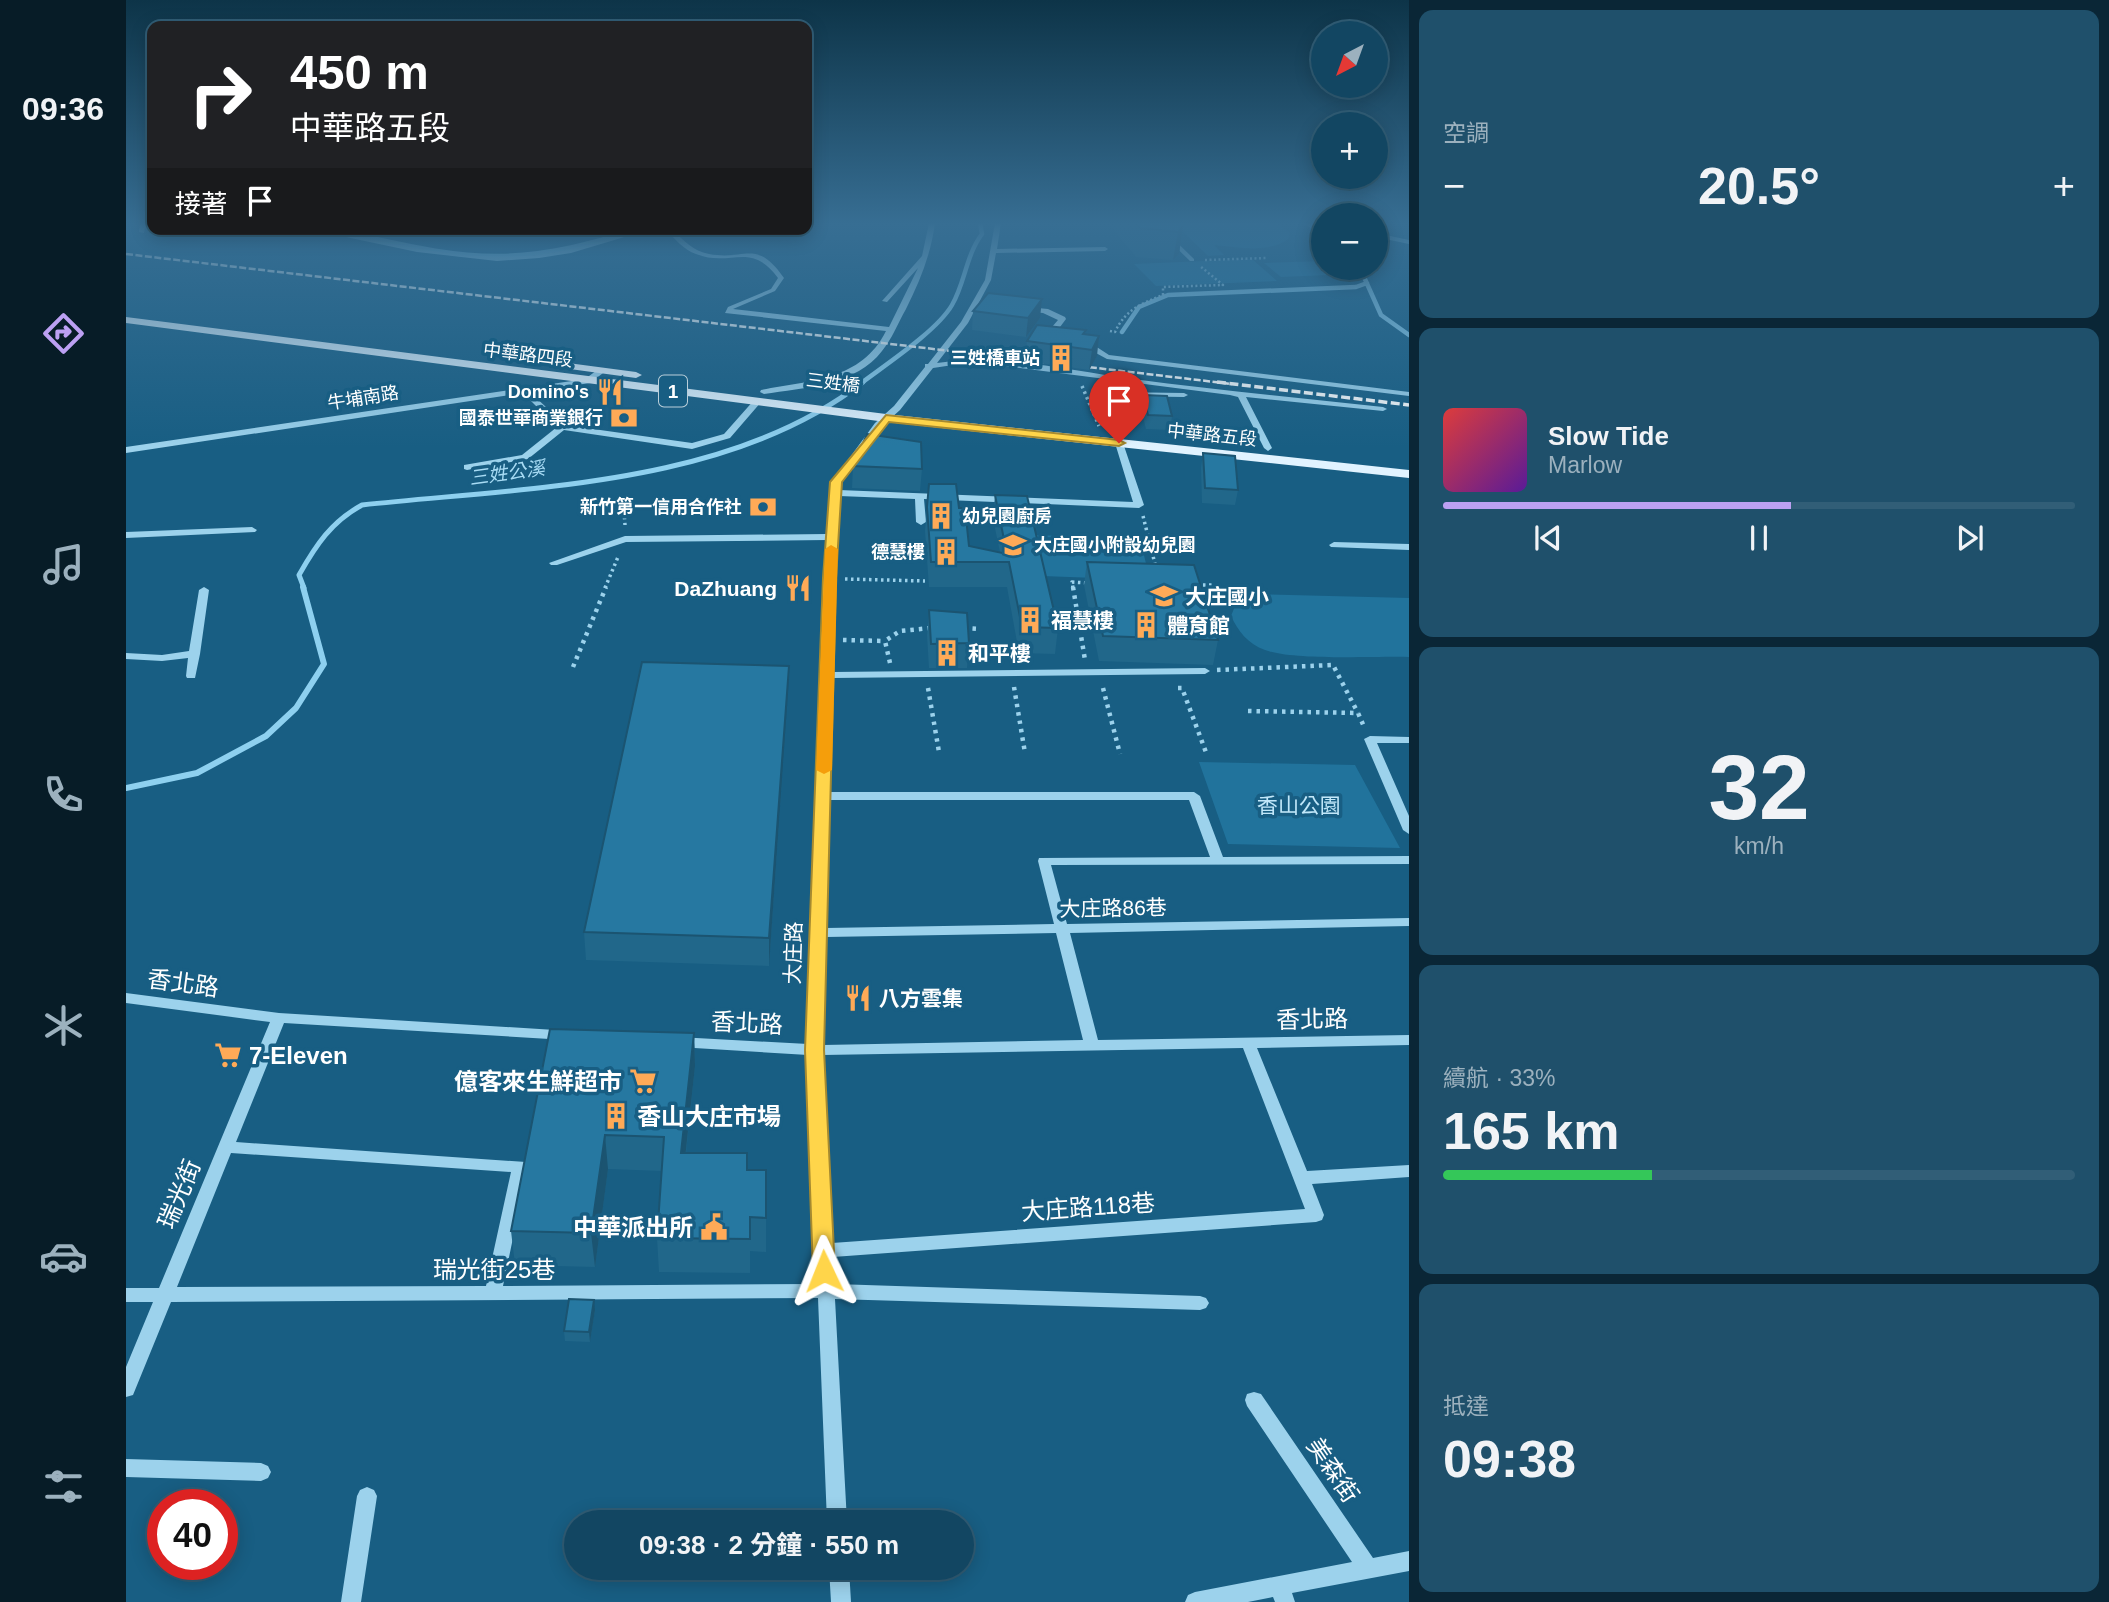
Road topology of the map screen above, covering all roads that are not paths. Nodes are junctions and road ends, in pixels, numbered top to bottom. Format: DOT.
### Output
graph roads {
  1 [pos="755,298"];
  2 [pos="889,298"];
  3 [pos="909,298"];
  4 [pos="981,298"];
  5 [pos="886,301"];
  6 [pos="1018,308"];
  7 [pos="126,310"];
  8 [pos="126,320"];
  9 [pos="891,329"];
  10 [pos="1050,335"];
  11 [pos="1094,337"];
  12 [pos="1086,344"];
  13 [pos="1073,345"];
  14 [pos="928,366"];
  15 [pos="603,370"];
  16 [pos="587,381"];
  17 [pos="524,390"];
  18 [pos="1117,394"];
  19 [pos="1409,394"];
  20 [pos="1241,395"];
  21 [pos="761,397"];
  22 [pos="897,408"];
  23 [pos="1383,409"];
  24 [pos="886,418"];
  25 [pos="562,427"];
  26 [pos="1119,443"];
  27 [pos="1268,448"];
  28 [pos="126,450"];
  29 [pos="1409,463"];
  30 [pos="467,467"];
  31 [pos="1409,474"];
  32 [pos="835,493"];
  33 [pos="919,496"];
  34 [pos="922,522"];
  35 [pos="252,530"];
  36 [pos="126,535"];
  37 [pos="832,537"];
  38 [pos="1334,545"];
  39 [pos="1409,547"];
  40 [pos="554,563"];
  41 [pos="204,590"];
  42 [pos="195,654"];
  43 [pos="126,656"];
  44 [pos="1206,671"];
  45 [pos="827,675"];
  46 [pos="191,676"];
  47 [pos="1409,740"];
  48 [pos="823,796"];
  49 [pos="1409,830"];
  50 [pos="1217,859"];
  51 [pos="1409,860"];
  52 [pos="1409,922"];
  53 [pos="1061,931"];
  54 [pos="819,933"];
  55 [pos="126,998"];
  56 [pos="279,1018"];
  57 [pos="581,1036"];
  58 [pos="1409,1040"];
  59 [pos="664,1041"];
  60 [pos="1248,1043"];
  61 [pos="1092,1045"];
  62 [pos="815,1050"];
  63 [pos="225,1147"];
  64 [pos="424,1159"];
  65 [pos="1409,1171"];
  66 [pos="1301,1178"];
  67 [pos="823,1251"];
  68 [pos="824,1291"];
  69 [pos="493,1293"];
  70 [pos="126,1295"];
  71 [pos="163,1296"];
  72 [pos="1200,1303"];
  73 [pos="126,1389"];
  74 [pos="1254,1400"];
  75 [pos="126,1468"];
  76 [pos="261,1472"];
  77 [pos="367,1496"];
  78 [pos="836,1510"];
  79 [pos="1409,1561"];
  80 [pos="1369,1569"];
  81 [pos="840,1580"];
  82 [pos="1282,1594"];
  83 [pos="351,1602"];
  84 [pos="841,1602"];
  85 [pos="1195,1602"];
  1 -- 9 [label="street"];
  2 -- 5 [label="street"];
  3 -- 9 [label="street"];
  4 -- 14 [label="street, 大庄路"];
  6 -- 10 [label="street"];
  7 -- 15 [label="main road, 中華路四段 / 1"];
  8 -- 16 [label="main road, 中華路四段 / 1"];
  9 -- 21 [label="street"];
  11 -- 12 [label="street"];
  12 -- 13 [label="street"];
  12 -- 19 [label="street"];
  14 -- 20 [label="street"];
  14 -- 22 [label="street, 大庄路"];
  15 -- 16 [label="street, 牛埔南路"];
  15 -- 21 [label="main road, 中華路四段 / 1"];
  16 -- 17 [label="street, 牛埔南路"];
  16 -- 21 [label="main road, 中華路四段 / 1"];
  17 -- 25 [label="street"];
  17 -- 28 [label="street, 牛埔南路"];
  18 -- 20 [label="street"];
  20 -- 23 [label="street"];
  20 -- 27 [label="street"];
  21 -- 22 [label="main road, 三姓橋 / 1"];
  21 -- 24 [label="main road, 三姓橋 / 1"];
  21 -- 25 [label="street"];
  22 -- 24 [label="street, 大庄路"];
  22 -- 27 [label="main road, 中華路五段 / 1"];
  24 -- 26 [label="main road, 中華路五段 / 1"];
  24 -- 32 [label="street, 大庄路"];
  25 -- 30 [label="street"];
  26 -- 31 [label="main road, 中華路五段 / 1"];
  26 -- 33 [label="street"];
  27 -- 29 [label="main road, 中華路五段 / 1"];
  32 -- 33 [label="street"];
  32 -- 37 [label="street, 大庄路"];
  33 -- 34 [label="street"];
  35 -- 36 [label="street"];
  37 -- 40 [label="street"];
  37 -- 45 [label="street, 大庄路"];
  38 -- 39 [label="street"];
  41 -- 42 [label="street"];
  42 -- 43 [label="street"];
  42 -- 46 [label="street"];
  44 -- 45 [label="street"];
  45 -- 48 [label="street, 大庄路"];
  47 -- 49 [label="street"];
  48 -- 50 [label="street"];
  48 -- 54 [label="street, 大庄路"];
  50 -- 51 [label="street"];
  50 -- 53 [label="street"];
  52 -- 53 [label="street, 大庄路86巷"];
  53 -- 54 [label="street, 大庄路86巷"];
  53 -- 61 [label="street"];
  54 -- 62 [label="street, 大庄路"];
  55 -- 56 [label="street, 香北路"];
  56 -- 57 [label="street, 香北路"];
  56 -- 63 [label="street, 瑞光街"];
  58 -- 60 [label="street, 香北路"];
  59 -- 62 [label="street, 香北路"];
  60 -- 61 [label="street, 香北路"];
  60 -- 66 [label="street, 大庄路118巷"];
  61 -- 62 [label="street, 香北路"];
  62 -- 67 [label="street, 大庄路"];
  63 -- 64 [label="street"];
  63 -- 71 [label="street, 瑞光街"];
  64 -- 69 [label="street"];
  65 -- 66 [label="street"];
  66 -- 67 [label="street, 大庄路118巷"];
  67 -- 68 [label="street, 大庄路"];
  68 -- 69 [label="street, 瑞光街25巷"];
  68 -- 72 [label="street, 瑞光街25巷"];
  68 -- 78 [label="street, 大庄路"];
  69 -- 71 [label="street, 瑞光街25巷"];
  70 -- 71 [label="street"];
  71 -- 73 [label="street, 瑞光街"];
  74 -- 80 [label="street, 美森街"];
  75 -- 76 [label="street"];
  77 -- 83 [label="street"];
  79 -- 80 [label="street"];
  80 -- 82 [label="street"];
  81 -- 84 [label="street"];
  82 -- 85 [label="street"];
}
